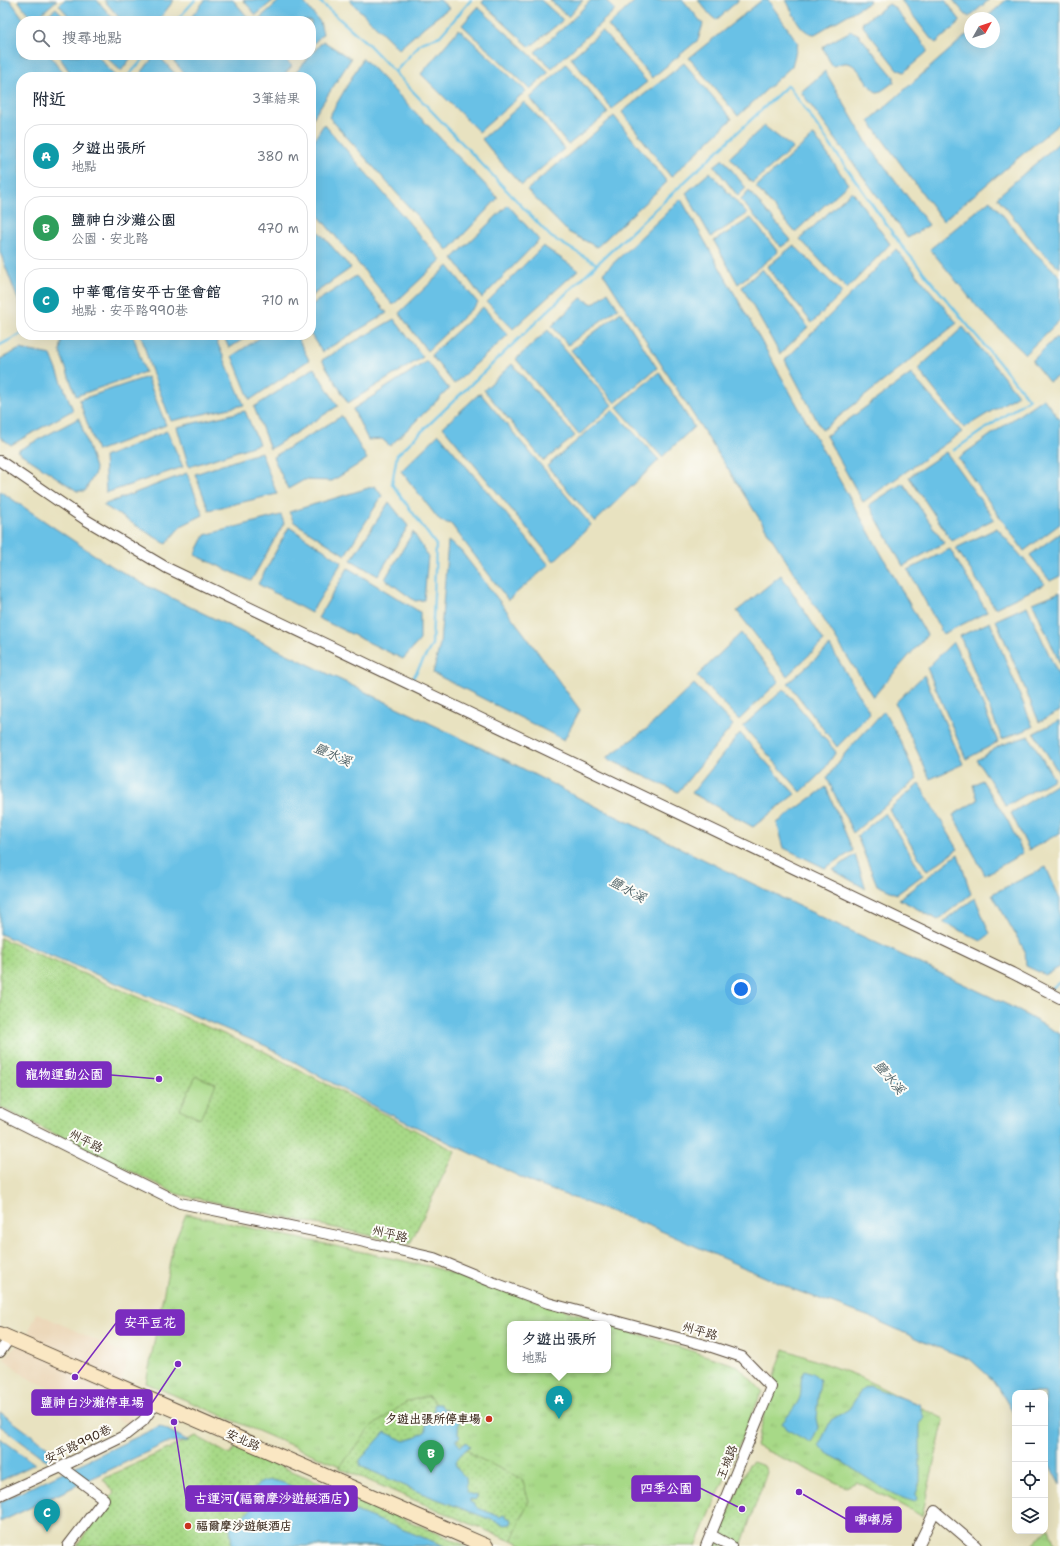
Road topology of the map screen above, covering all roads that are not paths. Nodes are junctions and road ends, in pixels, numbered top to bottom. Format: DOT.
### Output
graph roads {
  1 [pos="0,461"];
  2 [pos="1060,998"];
  3 [pos="0,1112"];
  4 [pos="4,1337"];
  5 [pos="0,1352"];
  6 [pos="771,1387"];
  7 [pos="155,1401"];
  8 [pos="61,1467"];
  9 [pos="0,1495"];
  10 [pos="711,1535"];
  11 [pos="68,1546"];
  12 [pos="486,1546"];
  13 [pos="706,1546"];
  14 [pos="731,1546"];
  15 [pos="918,1546"];
  16 [pos="976,1546"];
  1 -- 2 [label="street"];
  3 -- 6 [label="street, 州平路"];
  4 -- 5 [label="street"];
  4 -- 7 [label="street, 安北路"];
  6 -- 10 [label="street, 王城路"];
  7 -- 8 [label="street, 安平路990巷"];
  7 -- 12 [label="street, 安北路"];
  8 -- 9 [label="street, 安平路990巷"];
  8 -- 11 [label="street"];
  10 -- 13 [label="street, 王城路"];
  10 -- 14 [label="street"];
  15 -- 16 [label="street"];
}
